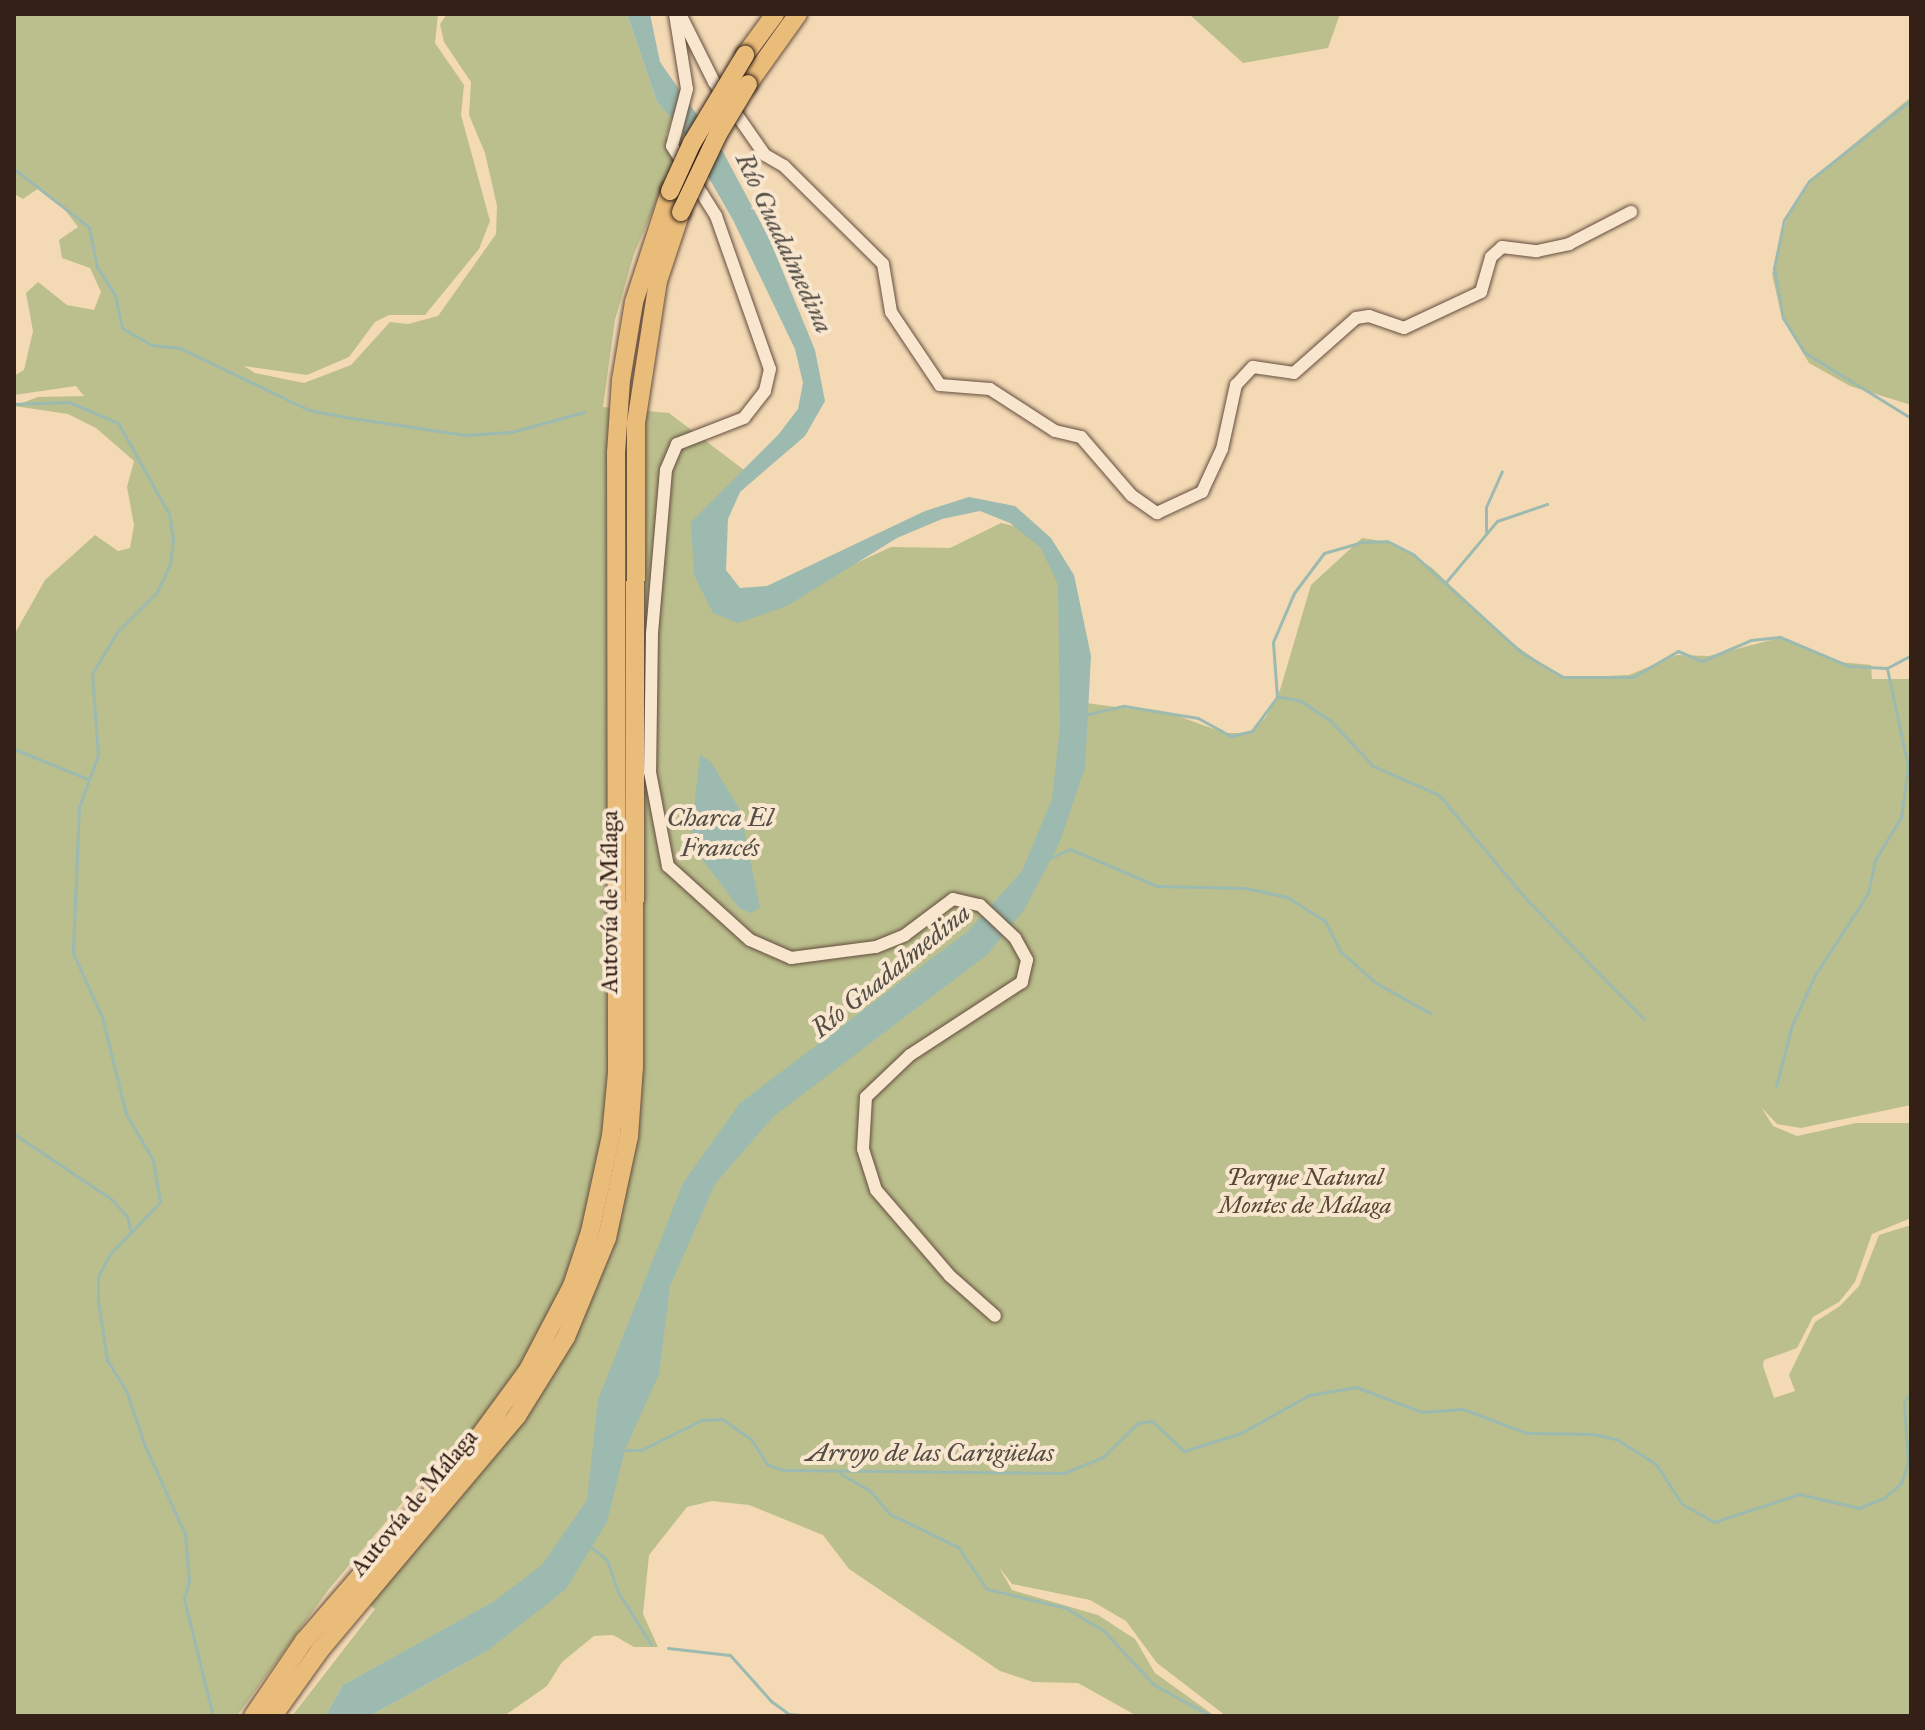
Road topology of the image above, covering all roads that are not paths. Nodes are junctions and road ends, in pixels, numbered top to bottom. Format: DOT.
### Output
graph roads {
  1 [pos="678,14"];
  2 [pos="775,14"];
  3 [pos="798,14"];
  4 [pos="1631,212"];
  5 [pos="995,1316"];
  6 [pos="253,1716"];
  7 [pos="273,1716"];
  1 -- 4 [label="street"];
  1 -- 5 [label="street"];
  2 -- 6 [label="highway, Autovía de Málaga, bridge"];
  3 -- 7 [label="highway, Autovía de Málaga, bridge"];
}
